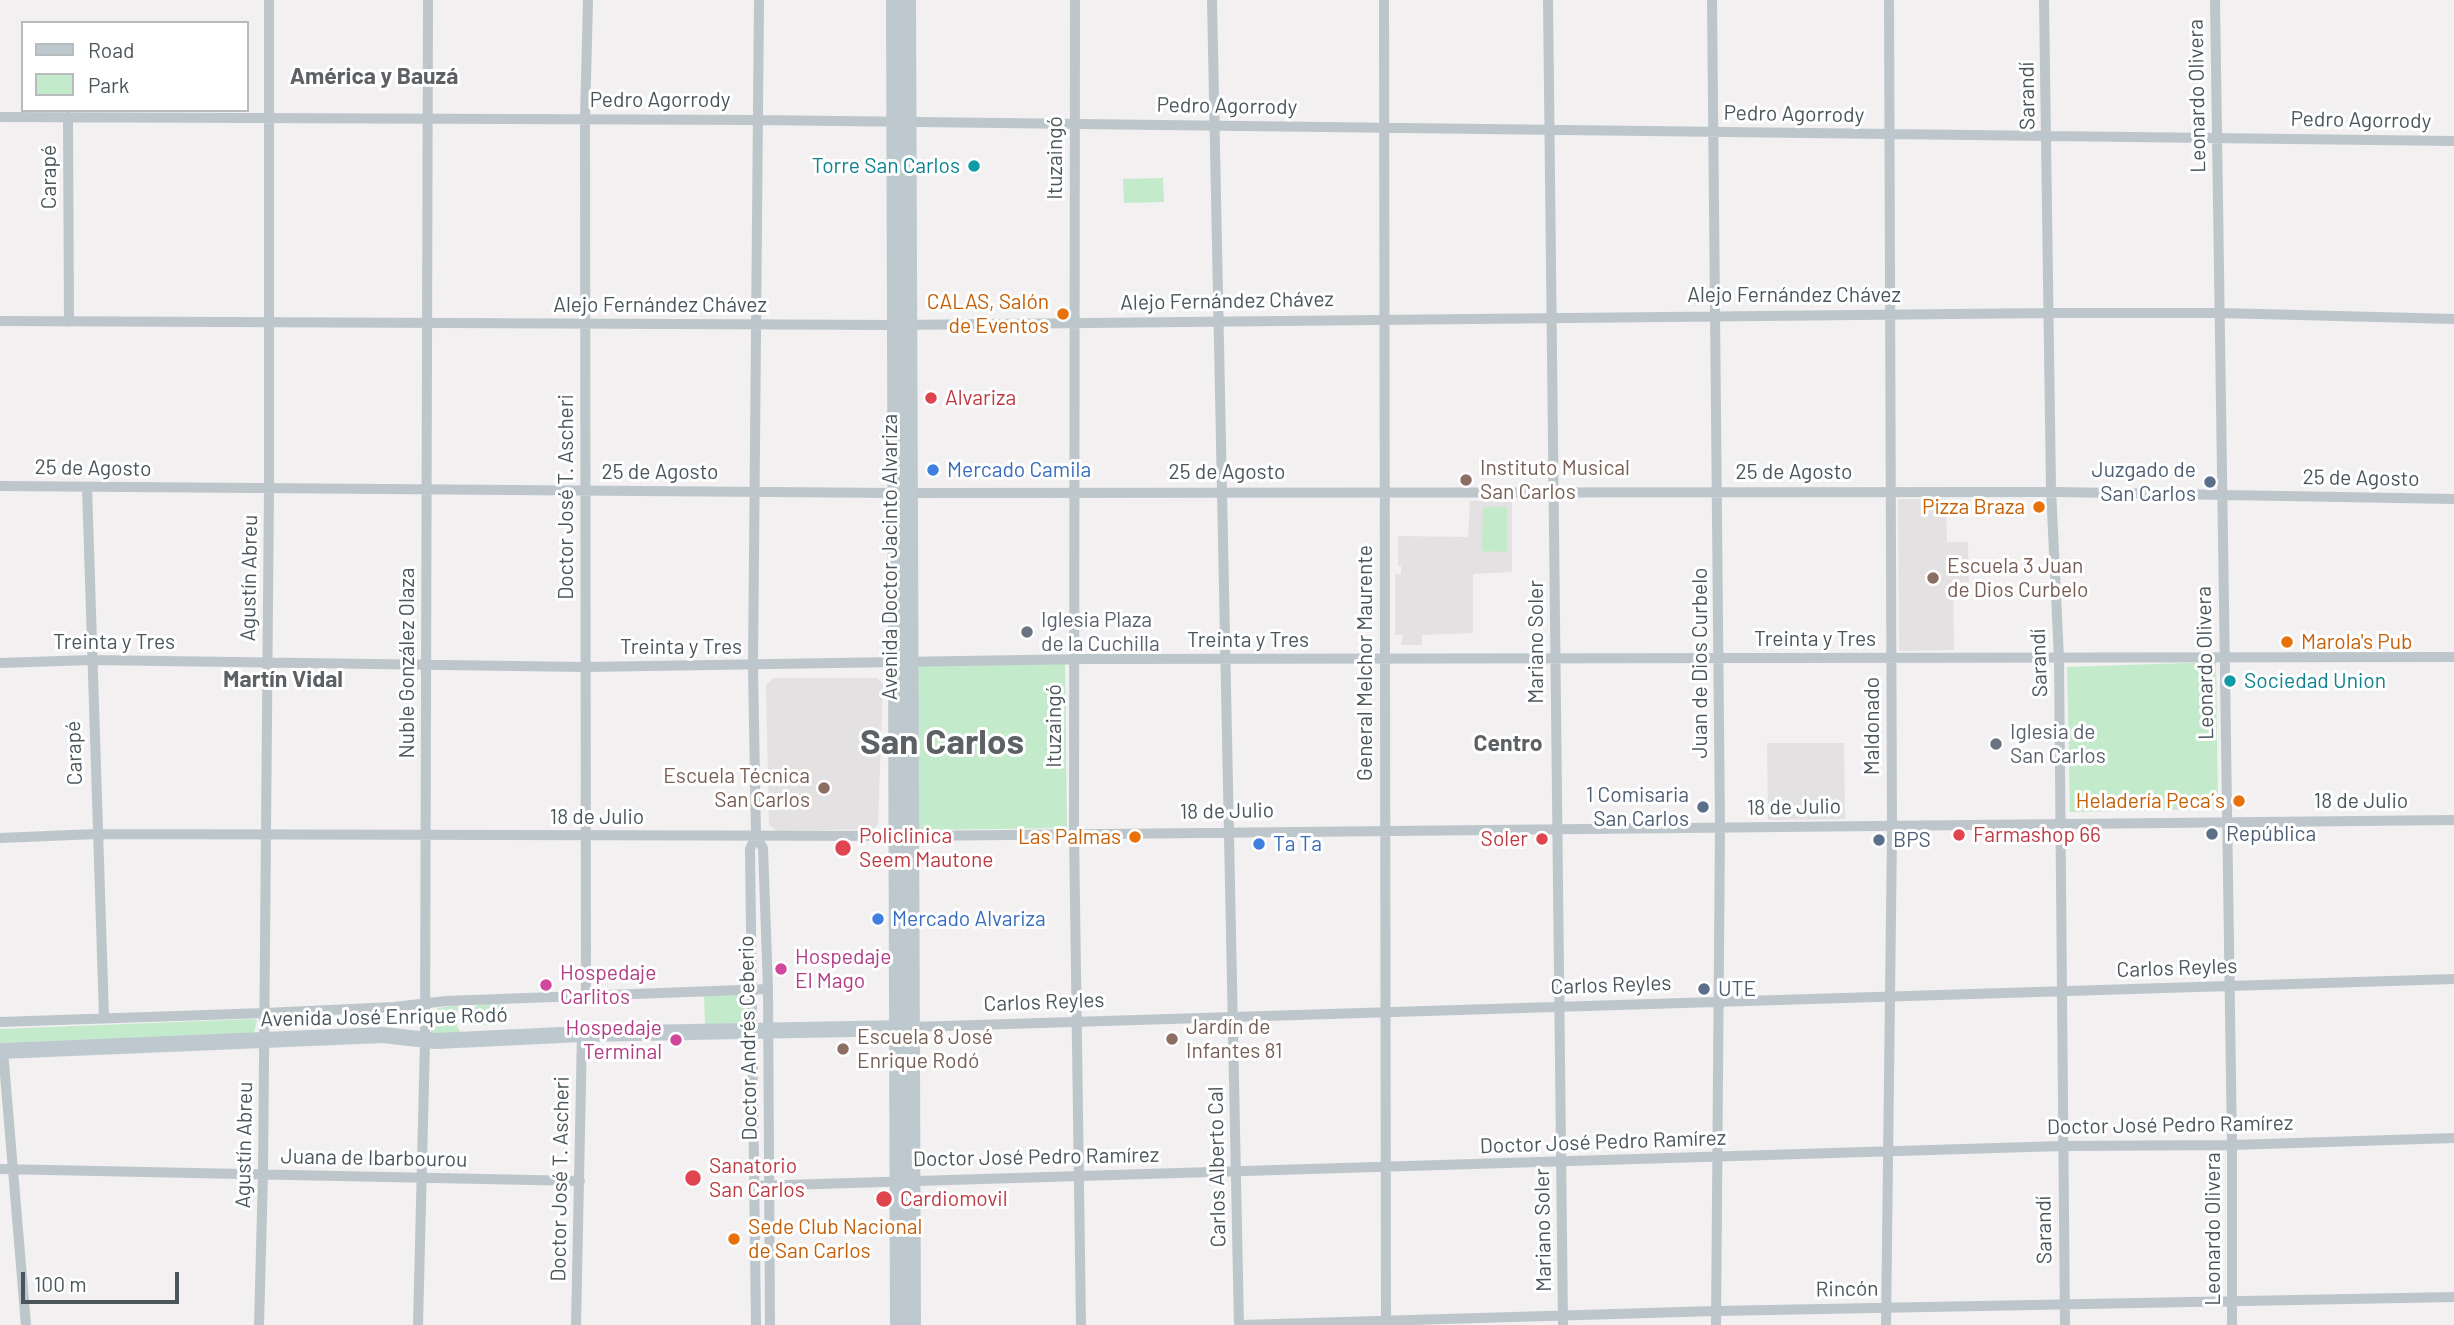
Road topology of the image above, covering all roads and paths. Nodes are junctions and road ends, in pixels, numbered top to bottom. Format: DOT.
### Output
graph roads {
  1 [pos="269,0"];
  2 [pos="428,0"];
  3 [pos="588,0"];
  4 [pos="759,0"];
  5 [pos="894,0"];
  6 [pos="908,0"];
  7 [pos="1075,0"];
  8 [pos="1212,0"];
  9 [pos="1384,0"];
  10 [pos="1548,0"];
  11 [pos="1712,0"];
  12 [pos="1889,0"];
  13 [pos="2044,0"];
  14 [pos="2216,0"];
  15 [pos="0,117"];
  16 [pos="68,117"];
  17 [pos="426,117"];
  18 [pos="268,119"];
  19 [pos="585,119"];
  20 [pos="757,120"];
  21 [pos="901,121"];
  22 [pos="1074,124"];
  23 [pos="1216,125"];
  24 [pos="1384,128"];
  25 [pos="1550,130"];
  26 [pos="1712,132"];
  27 [pos="1888,134"];
  28 [pos="2047,136"];
  29 [pos="2217,138"];
  30 [pos="2454,141"];
  31 [pos="2050,313"];
  32 [pos="2220,313"];
  33 [pos="1715,314"];
  34 [pos="1888,314"];
  35 [pos="1552,316"];
  36 [pos="1384,318"];
  37 [pos="2454,319"];
  38 [pos="1219,320"];
  39 [pos="0,321"];
  40 [pos="69,322"];
  41 [pos="270,323"];
  42 [pos="427,323"];
  43 [pos="1073,323"];
  44 [pos="585,324"];
  45 [pos="756,324"];
  46 [pos="903,325"];
  47 [pos="0,486"];
  48 [pos="87,488"];
  49 [pos="269,488"];
  50 [pos="427,489"];
  51 [pos="585,491"];
  52 [pos="1223,491"];
  53 [pos="1384,491"];
  54 [pos="1718,491"];
  55 [pos="754,492"];
  56 [pos="1074,492"];
  57 [pos="1554,492"];
  58 [pos="1888,492"];
  59 [pos="2051,492"];
  60 [pos="904,493"];
  61 [pos="2222,493"];
  62 [pos="2454,499"];
  63 [pos="2454,657"];
  64 [pos="1719,658"];
  65 [pos="1890,658"];
  66 [pos="2224,658"];
  67 [pos="1073,659"];
  68 [pos="1226,659"];
  69 [pos="1385,659"];
  70 [pos="1555,659"];
  71 [pos="91,660"];
  72 [pos="2059,660"];
  73 [pos="902,661"];
  74 [pos="0,663"];
  75 [pos="267,663"];
  76 [pos="425,663"];
  77 [pos="753,666"];
  78 [pos="585,667"];
  79 [pos="2454,820"];
  80 [pos="2226,821"];
  81 [pos="2061,823"];
  82 [pos="1892,826"];
  83 [pos="1556,827"];
  84 [pos="1720,827"];
  85 [pos="1385,828"];
  86 [pos="1229,831"];
  87 [pos="1074,832"];
  88 [pos="96,834"];
  89 [pos="266,834"];
  90 [pos="426,835"];
  91 [pos="756,836"];
  92 [pos="903,836"];
  93 [pos="586,837"];
  94 [pos="0,838"];
  95 [pos="2454,979"];
  96 [pos="2229,988"];
  97 [pos="751,989"];
  98 [pos="768,989"];
  99 [pos="2062,993"];
  100 [pos="586,994"];
  101 [pos="1890,998"];
  102 [pos="425,1002"];
  103 [pos="1719,1003"];
  104 [pos="1558,1008"];
  105 [pos="265,1013"];
  106 [pos="1386,1013"];
  107 [pos="104,1017"];
  108 [pos="1233,1017"];
  109 [pos="0,1022"];
  110 [pos="1078,1022"];
  111 [pos="904,1028"];
  112 [pos="751,1031"];
  113 [pos="768,1031"];
  114 [pos="582,1034"];
  115 [pos="264,1039"];
  116 [pos="425,1041"];
  117 [pos="1,1051"];
  118 [pos="2454,1138"];
  119 [pos="2232,1145"];
  120 [pos="2062,1146"];
  121 [pos="1888,1151"];
  122 [pos="1718,1158"];
  123 [pos="1561,1162"];
  124 [pos="1386,1167"];
  125 [pos="0,1168"];
  126 [pos="12,1168"];
  127 [pos="1236,1171"];
  128 [pos="263,1175"];
  129 [pos="1079,1175"];
  130 [pos="422,1178"];
  131 [pos="906,1180"];
  132 [pos="580,1181"];
  133 [pos="769,1185"];
  134 [pos="753,1186"];
  135 [pos="2454,1297"];
  136 [pos="2232,1302"];
  137 [pos="2064,1305"];
  138 [pos="1886,1307"];
  139 [pos="1716,1311"];
  140 [pos="1563,1321"];
  141 [pos="1386,1323"];
  142 [pos="26,1325"];
  143 [pos="259,1325"];
  144 [pos="418,1325"];
  145 [pos="576,1325"];
  146 [pos="755,1325"];
  147 [pos="770,1325"];
  148 [pos="898,1325"];
  149 [pos="914,1325"];
  150 [pos="1081,1325"];
  151 [pos="1240,1325"];
  152 [pos="1716,1325"];
  153 [pos="1886,1325"];
  154 [pos="2065,1325"];
  155 [pos="2232,1325"];
  1 -- 18 [label="street, Agustín Abreu"];
  2 -- 17 [label="street, Nuble González Olaza"];
  3 -- 19 [label="street, Doctor José T. Ascheri"];
  4 -- 20 [label="street, Doctor Andrés Ceberio"];
  5 -- 21 [label="main road, Avenida Doctor Jacinto Alvariza"];
  6 -- 21 [label="main road, Avenida Doctor Jacinto Alvariza"];
  7 -- 22 [label="street, Ituzaingó"];
  8 -- 23 [label="street, Carlos Alberto Cal"];
  9 -- 24 [label="street, General Melchor Maurente"];
  10 -- 25 [label="street, Mariano Soler"];
  11 -- 26 [label="street, Juan de Dios Curbelo"];
  12 -- 27 [label="street, Maldonado"];
  13 -- 28 [label="street, Sarandí"];
  14 -- 29 [label="street, Leonardo Olivera"];
  15 -- 16 [label="street, Pedro Agorrody"];
  16 -- 18 [label="street, Pedro Agorrody"];
  16 -- 40 [label="street, Carapé"];
  17 -- 18 [label="street, Pedro Agorrody"];
  17 -- 19 [label="street, Pedro Agorrody"];
  17 -- 42 [label="street, Nuble González Olaza"];
  18 -- 41 [label="street, Agustín Abreu"];
  19 -- 20 [label="street, Pedro Agorrody"];
  19 -- 44 [label="street, Doctor José T. Ascheri"];
  20 -- 21 [label="street, Pedro Agorrody"];
  20 -- 45 [label="street, Doctor Andrés Ceberio"];
  21 -- 22 [label="street, Pedro Agorrody"];
  21 -- 46 [label="main road, Avenida Doctor Jacinto Alvariza"];
  22 -- 23 [label="street, Pedro Agorrody"];
  22 -- 43 [label="street, Ituzaingó"];
  23 -- 24 [label="street, Pedro Agorrody"];
  23 -- 38 [label="street, Carlos Alberto Cal"];
  24 -- 25 [label="street, Pedro Agorrody"];
  24 -- 36 [label="street, General Melchor Maurente"];
  25 -- 26 [label="street, Pedro Agorrody"];
  25 -- 35 [label="street, Mariano Soler"];
  26 -- 27 [label="street, Pedro Agorrody"];
  26 -- 33 [label="street, Juan de Dios Curbelo"];
  27 -- 28 [label="street, Pedro Agorrody"];
  27 -- 34 [label="street, Maldonado"];
  28 -- 29 [label="street, Pedro Agorrody"];
  28 -- 31 [label="street, Sarandí"];
  29 -- 30 [label="street, Pedro Agorrody"];
  29 -- 32 [label="street, Leonardo Olivera"];
  31 -- 32 [label="street, Alejo Fernández Chávez"];
  31 -- 34 [label="street, Alejo Fernández Chávez"];
  31 -- 59 [label="street, Sarandí"];
  32 -- 37 [label="street, Alejo Fernández Chávez"];
  32 -- 61 [label="street, Leonardo Olivera"];
  33 -- 34 [label="street, Alejo Fernández Chávez"];
  33 -- 35 [label="street, Alejo Fernández Chávez"];
  33 -- 54 [label="street, Juan de Dios Curbelo"];
  34 -- 58 [label="street, Maldonado"];
  35 -- 36 [label="street, Alejo Fernández Chávez"];
  35 -- 57 [label="street, Mariano Soler"];
  36 -- 38 [label="street, Alejo Fernández Chávez"];
  36 -- 53 [label="street, General Melchor Maurente"];
  38 -- 43 [label="street, Alejo Fernández Chávez"];
  38 -- 52 [label="street, Carlos Alberto Cal"];
  39 -- 40 [label="street, Alejo Fernández Chávez"];
  40 -- 41 [label="street, Alejo Fernández Chávez"];
  41 -- 42 [label="street, Alejo Fernández Chávez"];
  41 -- 49 [label="street, Agustín Abreu"];
  42 -- 44 [label="street, Alejo Fernández Chávez"];
  42 -- 50 [label="street, Nuble González Olaza"];
  43 -- 46 [label="street, Alejo Fernández Chávez"];
  43 -- 56 [label="street, Ituzaingó"];
  44 -- 45 [label="street, Alejo Fernández Chávez"];
  44 -- 51 [label="street, Doctor José T. Ascheri"];
  45 -- 46 [label="street, Alejo Fernández Chávez"];
  45 -- 55 [label="street, Doctor Andrés Ceberio"];
  46 -- 60 [label="main road, Avenida Doctor Jacinto Alvariza"];
  47 -- 48 [label="street, 25 de Agosto"];
  48 -- 49 [label="street, 25 de Agosto"];
  48 -- 71 [label="street, Carapé"];
  49 -- 50 [label="street, 25 de Agosto"];
  49 -- 75 [label="street, Agustín Abreu"];
  50 -- 51 [label="street, 25 de Agosto"];
  50 -- 76 [label="street, Nuble González Olaza"];
  51 -- 55 [label="street, 25 de Agosto"];
  51 -- 78 [label="street, Doctor José T. Ascheri"];
  52 -- 53 [label="street, 25 de Agosto"];
  52 -- 56 [label="street, 25 de Agosto"];
  52 -- 68 [label="street, Carlos Alberto Cal"];
  53 -- 57 [label="street, 25 de Agosto"];
  53 -- 69 [label="street, General Melchor Maurente"];
  54 -- 57 [label="street, 25 de Agosto"];
  54 -- 58 [label="street, 25 de Agosto"];
  54 -- 64 [label="street, Juan de Dios Curbelo"];
  55 -- 60 [label="street, 25 de Agosto"];
  55 -- 77 [label="street, Doctor Andrés Ceberio"];
  56 -- 60 [label="street, 25 de Agosto"];
  56 -- 67 [label="street, Ituzaingó"];
  57 -- 70 [label="street, Mariano Soler"];
  58 -- 59 [label="street, 25 de Agosto"];
  58 -- 65 [label="street, Maldonado"];
  59 -- 61 [label="street, 25 de Agosto"];
  59 -- 72 [label="street, Sarandí"];
  60 -- 73 [label="main road, Avenida Doctor Jacinto Alvariza"];
  61 -- 62 [label="street, 25 de Agosto"];
  61 -- 66 [label="street, Leonardo Olivera"];
  63 -- 66 [label="street, Treinta y Tres"];
  64 -- 65 [label="street, Treinta y Tres"];
  64 -- 70 [label="street, Treinta y Tres"];
  64 -- 84 [label="street, Juan de Dios Curbelo"];
  65 -- 72 [label="street, Treinta y Tres"];
  65 -- 82 [label="street, Maldonado"];
  66 -- 72 [label="street, Treinta y Tres"];
  66 -- 80 [label="street, Leonardo Olivera"];
  67 -- 68 [label="street, Treinta y Tres"];
  67 -- 73 [label="street, Treinta y Tres"];
  67 -- 87 [label="street, Ituzaingó"];
  68 -- 69 [label="street, Treinta y Tres"];
  68 -- 86 [label="street, Carlos Alberto Cal"];
  69 -- 70 [label="street, Treinta y Tres"];
  69 -- 85 [label="street, General Melchor Maurente"];
  70 -- 83 [label="street, Mariano Soler"];
  71 -- 74 [label="street, Treinta y Tres"];
  71 -- 75 [label="street, Treinta y Tres"];
  71 -- 88 [label="street, Carapé"];
  72 -- 81 [label="street, Sarandí"];
  73 -- 77 [label="street, Treinta y Tres"];
  73 -- 92 [label="main road, Avenida Doctor Jacinto Alvariza"];
  75 -- 76 [label="street, Treinta y Tres"];
  75 -- 89 [label="street, Agustín Abreu"];
  76 -- 78 [label="street, Treinta y Tres"];
  76 -- 90 [label="street, Nuble González Olaza"];
  77 -- 78 [label="street, Treinta y Tres"];
  77 -- 91 [label="street, Doctor Andrés Ceberio"];
  78 -- 93 [label="street, Doctor José T. Ascheri"];
  79 -- 80 [label="street, 18 de Julio"];
  80 -- 81 [label="street, 18 de Julio"];
  80 -- 96 [label="street, Leonardo Olivera"];
  81 -- 82 [label="street, 18 de Julio"];
  81 -- 99 [label="street, Sarandí"];
  82 -- 84 [label="street, 18 de Julio"];
  82 -- 101 [label="street, Maldonado"];
  83 -- 84 [label="street, 18 de Julio"];
  83 -- 85 [label="street, 18 de Julio"];
  83 -- 104 [label="street, Mariano Soler"];
  84 -- 103 [label="street, Juan de Dios Curbelo"];
  85 -- 86 [label="street, 18 de Julio"];
  85 -- 106 [label="street, General Melchor Maurente"];
  86 -- 87 [label="street, 18 de Julio"];
  86 -- 108 [label="street, Carlos Alberto Cal"];
  87 -- 92 [label="street, 18 de Julio"];
  87 -- 110 [label="street, Ituzaingó"];
  88 -- 89 [label="street, 18 de Julio"];
  88 -- 94 [label="street, 18 de Julio"];
  88 -- 107 [label="street, Carapé"];
  89 -- 90 [label="street, 18 de Julio"];
  89 -- 105 [label="street, Agustín Abreu"];
  90 -- 93 [label="street, 18 de Julio"];
  90 -- 102 [label="street, Nuble González Olaza"];
  91 -- 92 [label="street, 18 de Julio"];
  91 -- 93 [label="street, 18 de Julio"];
  91 -- 97 [label="street, Doctor Andrés Ceberio"];
  91 -- 98 [label="street, Doctor Andrés Ceberio"];
  92 -- 111 [label="main road, Avenida Doctor Jacinto Alvariza"];
  93 -- 100 [label="street, Doctor José T. Ascheri"];
  95 -- 96 [label="street, Carlos Reyles"];
  96 -- 99 [label="street, Carlos Reyles"];
  96 -- 119 [label="street, Leonardo Olivera"];
  97 -- 98 [label="street, Avenida José Enrique Rodó"];
  97 -- 100 [label="street, Avenida José Enrique Rodó"];
  97 -- 112 [label="street, Doctor Andrés Ceberio"];
  98 -- 113 [label="street, Doctor Andrés Ceberio"];
  99 -- 101 [label="street, Carlos Reyles"];
  99 -- 120 [label="street, Sarandí"];
  100 -- 102 [label="street, Avenida José Enrique Rodó"];
  101 -- 103 [label="street, Carlos Reyles"];
  101 -- 121 [label="street, Maldonado"];
  102 -- 105 [label="street, Avenida José Enrique Rodó"];
  102 -- 116 [label="street, Nuble González Olaza"];
  103 -- 104 [label="street, Carlos Reyles"];
  103 -- 122 [label="street, Juan de Dios Curbelo"];
  104 -- 106 [label="street, Carlos Reyles"];
  104 -- 123 [label="street, Mariano Soler"];
  105 -- 107 [label="street, Avenida José Enrique Rodó"];
  105 -- 115 [label="street, Agustín Abreu"];
  106 -- 108 [label="street, Carlos Reyles"];
  106 -- 124 [label="street, General Melchor Maurente"];
  107 -- 109 [label="street, Avenida José Enrique Rodó"];
  108 -- 110 [label="street, Carlos Reyles"];
  108 -- 127 [label="street, Carlos Alberto Cal"];
  110 -- 111 [label="street, Carlos Reyles"];
  110 -- 129 [label="street, Ituzaingó"];
  111 -- 113 [label="main road, Carlos Reyles"];
  111 -- 131 [label="main road, Avenida Doctor Jacinto Alvariza"];
  112 -- 113 [label="main road, Avenida José Enrique Rodó"];
  112 -- 114 [label="main road, Avenida José Enrique Rodó"];
  112 -- 134 [label="street, Doctor Andrés Ceberio"];
  113 -- 133 [label="street, Doctor Andrés Ceberio"];
  114 -- 116 [label="main road, Avenida José Enrique Rodó"];
  114 -- 132 [label="street, Doctor José T. Ascheri"];
  115 -- 116 [label="main road, Avenida José Enrique Rodó"];
  115 -- 117 [label="main road, Avenida José Enrique Rodó"];
  115 -- 128 [label="street, Agustín Abreu"];
  116 -- 130 [label="street, Nuble González Olaza"];
  117 -- 126 [label="street"];
  118 -- 119 [label="street, Doctor José Pedro Ramírez"];
  119 -- 120 [label="street, Doctor José Pedro Ramírez"];
  119 -- 136 [label="street, Leonardo Olivera"];
  120 -- 121 [label="street, Doctor José Pedro Ramírez"];
  120 -- 137 [label="street, Sarandí"];
  121 -- 122 [label="street, Doctor José Pedro Ramírez"];
  121 -- 138 [label="street, Maldonado"];
  122 -- 123 [label="street, Doctor José Pedro Ramírez"];
  122 -- 139 [label="street, Juan de Dios Curbelo"];
  123 -- 124 [label="street, Doctor José Pedro Ramírez"];
  123 -- 140 [label="street, Mariano Soler"];
  124 -- 127 [label="street, Doctor José Pedro Ramírez"];
  124 -- 141 [label="street, General Melchor Maurente"];
  125 -- 126 [label="street, Juana de Ibarbourou"];
  126 -- 128 [label="street, Juana de Ibarbourou"];
  126 -- 142 [label="street"];
  127 -- 129 [label="street, Doctor José Pedro Ramírez"];
  127 -- 151 [label="street, Carlos Alberto Cal"];
  128 -- 130 [label="street, Juana de Ibarbourou"];
  128 -- 143 [label="street, Agustín Abreu"];
  129 -- 131 [label="street, Doctor José Pedro Ramírez"];
  129 -- 150 [label="street, Ituzaingó"];
  130 -- 132 [label="street, Juana de Ibarbourou"];
  130 -- 144 [label="street, Nuble González Olaza"];
  131 -- 133 [label="street, Doctor José Pedro Ramírez"];
  131 -- 148 [label="main road, Avenida Doctor Jacinto Alvariza"];
  131 -- 149 [label="main road, Avenida Doctor Jacinto Alvariza"];
  132 -- 145 [label="street, Doctor José T. Ascheri"];
  133 -- 134 [label="street, Doctor José Pedro Ramírez"];
  133 -- 147 [label="street, Doctor Andrés Ceberio"];
  134 -- 146 [label="street, Doctor Andrés Ceberio"];
  135 -- 136 [label="street, Rincón"];
  136 -- 137 [label="street, Rincón"];
  136 -- 155 [label="street, Leonardo Olivera"];
  137 -- 138 [label="street, Rincón"];
  137 -- 154 [label="street, Sarandí"];
  138 -- 139 [label="street, Rincón"];
  138 -- 153 [label="street, Maldonado"];
  139 -- 140 [label="street, Rincón"];
  139 -- 152 [label="street, Juan de Dios Curbelo"];
  140 -- 141 [label="street, Rincón"];
  141 -- 151 [label="street, Rincón"];
}
